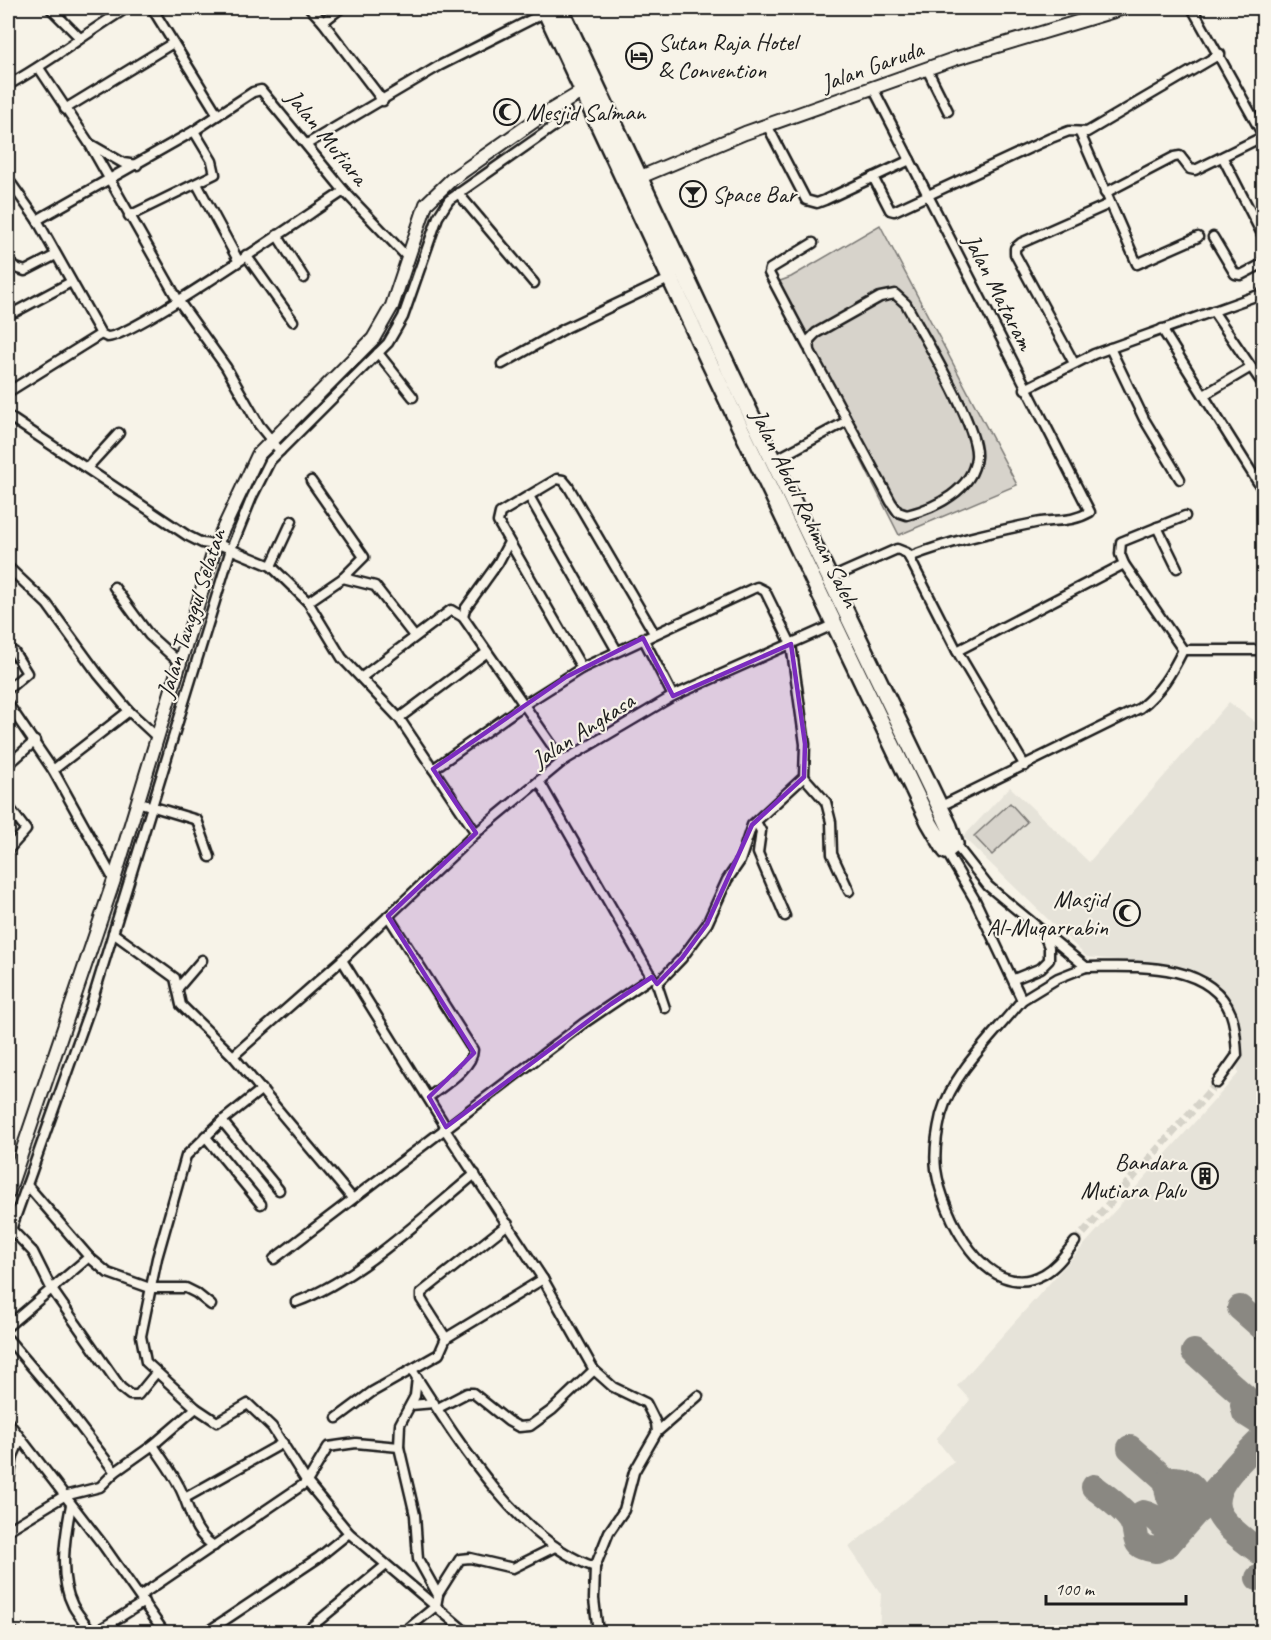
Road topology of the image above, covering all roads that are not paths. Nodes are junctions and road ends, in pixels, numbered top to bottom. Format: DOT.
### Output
graph roads {
  1 [pos="50,8"];
  2 [pos="127,8"];
  3 [pos="152,8"];
  4 [pos="310,8"];
  5 [pos="341,8"];
  6 [pos="1124,8"];
  7 [pos="1192,8"];
  8 [pos="554,9"];
  9 [pos="323,22"];
  10 [pos="79,37"];
  11 [pos="173,42"];
  12 [pos="1220,54"];
  13 [pos="39,68"];
  14 [pos="927,69"];
  15 [pos="8,86"];
  16 [pos="873,88"];
  17 [pos="583,91"];
  18 [pos="383,101"];
  19 [pos="562,103"];
  20 [pos="65,109"];
  21 [pos="948,111"];
  22 [pos="218,115"];
  23 [pos="767,126"];
  24 [pos="194,131"];
  25 [pos="1080,133"];
  26 [pos="1263,136"];
  27 [pos="89,144"];
  28 [pos="307,144"];
  29 [pos="1222,158"];
  30 [pos="910,160"];
  31 [pos="137,165"];
  32 [pos="873,177"];
  33 [pos="8,179"];
  34 [pos="633,180"];
  35 [pos="108,181"];
  36 [pos="197,184"];
  37 [pos="344,191"];
  38 [pos="458,193"];
  39 [pos="1106,193"];
  40 [pos="929,196"];
  41 [pos="1109,204"];
  42 [pos="129,216"];
  43 [pos="37,220"];
  44 [pos="277,235"];
  45 [pos="1198,237"];
  46 [pos="1213,237"];
  47 [pos="1263,238"];
  48 [pos="813,243"];
  49 [pos="56,255"];
  50 [pos="242,258"];
  51 [pos="409,259"];
  52 [pos="8,261"];
  53 [pos="1263,263"];
  54 [pos="304,278"];
  55 [pos="672,278"];
  56 [pos="71,282"];
  57 [pos="534,283"];
  58 [pos="1263,293"];
  59 [pos="178,300"];
  60 [pos="1213,311"];
  61 [pos="15,312"];
  62 [pos="293,321"];
  63 [pos="1162,329"];
  64 [pos="101,334"];
  65 [pos="1110,348"];
  66 [pos="810,351"];
  67 [pos="378,353"];
  68 [pos="1074,363"];
  69 [pos="502,364"];
  70 [pos="1251,367"];
  71 [pos="724,377"];
  72 [pos="1263,386"];
  73 [pos="1025,389"];
  74 [pos="8,392"];
  75 [pos="1204,395"];
  76 [pos="413,397"];
  77 [pos="8,416"];
  78 [pos="848,421"];
  79 [pos="119,433"];
  80 [pos="272,441"];
  81 [pos="280,451"];
  82 [pos="773,461"];
  83 [pos="87,468"];
  84 [pos="1180,479"];
  85 [pos="311,481"];
  86 [pos="1263,492"];
  87 [pos="529,496"];
  88 [pos="1185,516"];
  89 [pos="292,520"];
  90 [pos="1157,526"];
  91 [pos="508,544"];
  92 [pos="225,546"];
  93 [pos="909,557"];
  94 [pos="1124,564"];
  95 [pos="271,566"];
  96 [pos="8,567"];
  97 [pos="1177,568"];
  98 [pos="343,578"];
  99 [pos="829,579"];
  100 [pos="114,587"];
  101 [pos="308,602"];
  102 [pos="463,617"];
  103 [pos="836,624"];
  104 [pos="654,633"];
  105 [pos="414,636"];
  106 [pos="643,638"];
  107 [pos="791,644"];
  108 [pos="1183,650"];
  109 [pos="1263,650"];
  110 [pos="617,651"];
  111 [pos="957,651"];
  112 [pos="14,652"];
  113 [pos="486,653"];
  114 [pos="179,668"];
  115 [pos="582,668"];
  116 [pos="362,677"];
  117 [pos="192,678"];
  118 [pos="871,684"];
  119 [pos="8,689"];
  120 [pos="673,696"];
  121 [pos="8,704"];
  122 [pos="525,704"];
  123 [pos="129,711"];
  124 [pos="399,718"];
  125 [pos="158,738"];
  126 [pos="35,741"];
  127 [pos="563,761"];
  128 [pos="8,765"];
  129 [pos="1025,766"];
  130 [pos="433,769"];
  131 [pos="53,770"];
  132 [pos="804,777"];
  133 [pos="539,781"];
  134 [pos="137,802"];
  135 [pos="8,806"];
  136 [pos="153,806"];
  137 [pos="939,807"];
  138 [pos="756,822"];
  139 [pos="476,833"];
  140 [pos="951,848"];
  141 [pos="8,850"];
  142 [pos="745,850"];
  143 [pos="758,853"];
  144 [pos="210,856"];
  145 [pos="114,880"];
  146 [pos="849,891"];
  147 [pos="388,915"];
  148 [pos="785,916"];
  149 [pos="1043,932"];
  150 [pos="113,933"];
  151 [pos="202,960"];
  152 [pos="342,960"];
  153 [pos="1086,967"];
  154 [pos="651,975"];
  155 [pos="1014,980"];
  156 [pos="657,984"];
  157 [pos="178,988"];
  158 [pos="1022,1000"];
  159 [pos="665,1008"];
  160 [pos="233,1056"];
  161 [pos="1217,1083"];
  162 [pos="262,1089"];
  163 [pos="429,1097"];
  164 [pos="222,1121"];
  165 [pos="445,1127"];
  166 [pos="205,1136"];
  167 [pos="475,1174"];
  168 [pos="27,1185"];
  169 [pos="279,1190"];
  170 [pos="8,1193"];
  171 [pos="352,1198"];
  172 [pos="261,1204"];
  173 [pos="508,1224"];
  174 [pos="11,1229"];
  175 [pos="8,1238"];
  176 [pos="1075,1242"];
  177 [pos="89,1257"];
  178 [pos="274,1259"];
  179 [pos="543,1279"];
  180 [pos="51,1288"];
  181 [pos="150,1288"];
  182 [pos="296,1302"];
  183 [pos="211,1305"];
  184 [pos="8,1326"];
  185 [pos="446,1338"];
  186 [pos="8,1339"];
  187 [pos="412,1370"];
  188 [pos="594,1371"];
  189 [pos="156,1373"];
  190 [pos="417,1378"];
  191 [pos="698,1396"];
  192 [pos="411,1405"];
  193 [pos="436,1405"];
  194 [pos="196,1408"];
  195 [pos="337,1418"];
  196 [pos="8,1422"];
  197 [pos="657,1432"];
  198 [pos="20,1440"];
  199 [pos="284,1443"];
  200 [pos="153,1445"];
  201 [pos="399,1447"];
  202 [pos="115,1472"];
  203 [pos="308,1482"];
  204 [pos="8,1486"];
  205 [pos="64,1496"];
  206 [pos="185,1498"];
  207 [pos="71,1505"];
  208 [pos="8,1530"];
  209 [pos="349,1533"];
  210 [pos="214,1546"];
  211 [pos="555,1547"];
  212 [pos="385,1566"];
  213 [pos="595,1567"];
  214 [pos="438,1594"];
  215 [pos="142,1599"];
  216 [pos="436,1606"];
  217 [pos="8,1632"];
  218 [pos="13,1632"];
  219 [pos="94,1632"];
  220 [pos="164,1632"];
  221 [pos="207,1632"];
  222 [pos="305,1632"];
  223 [pos="404,1632"];
  224 [pos="466,1632"];
  225 [pos="598,1632"];
  1 -- 10 [label="street"];
  2 -- 10 [label="street"];
  3 -- 11 [label="street"];
  4 -- 9 [label="street"];
  5 -- 9 [label="street"];
  6 -- 14 [label="street, Jalan Garuda"];
  7 -- 12 [label="street"];
  8 -- 17 [label="highway, Jalan Abdul Rahman Saleh"];
  8 -- 18 [label="street"];
  8 -- 34 [label="highway, Jalan Abdul Rahman Saleh"];
  9 -- 18 [label="street"];
  10 -- 13 [label="street"];
  11 -- 20 [label="street"];
  11 -- 22 [label="street"];
  12 -- 25 [label="street"];
  12 -- 26 [label="street"];
  13 -- 15 [label="street"];
  13 -- 20 [label="street"];
  14 -- 16 [label="street, Jalan Garuda"];
  14 -- 21 [label="street"];
  16 -- 23 [label="street, Jalan Garuda"];
  16 -- 30 [label="street, Jalan Mataram"];
  17 -- 19 [label="street, Jalan Tanggul Selatan"];
  17 -- 34 [label="highway, Jalan Abdul Rahman Saleh"];
  18 -- 28 [label="street"];
  19 -- 38 [label="street, Jalan Tanggul Selatan"];
  19 -- 51 [label="street, Jalan Tanggul Selatan"];
  20 -- 27 [label="street"];
  22 -- 24 [label="street"];
  22 -- 28 [label="street, Jalan Mutiara"];
  23 -- 32 [label="street"];
  23 -- 34 [label="street, Jalan Garuda"];
  24 -- 31 [label="street"];
  24 -- 36 [label="street"];
  25 -- 39 [label="street"];
  25 -- 40 [label="street"];
  26 -- 29 [label="street"];
  27 -- 31 [label="street"];
  27 -- 35 [label="street"];
  28 -- 37 [label="street, Jalan Mutiara"];
  29 -- 39 [label="street"];
  29 -- 47 [label="street"];
  30 -- 32 [label="street"];
  30 -- 40 [label="street, Jalan Mataram"];
  31 -- 35 [label="street"];
  32 -- 40 [label="street"];
  33 -- 43 [label="street"];
  34 -- 55 [label="highway, Jalan Abdul Rahman Saleh"];
  34 -- 71 [label="highway, Jalan Abdul Rahman Saleh"];
  35 -- 42 [label="street"];
  35 -- 43 [label="street"];
  36 -- 42 [label="street"];
  36 -- 50 [label="street"];
  37 -- 44 [label="street"];
  37 -- 51 [label="street, Jalan Mutiara"];
  38 -- 57 [label="street"];
  38 -- 67 [label="street, Jalan Tanggul Selatan"];
  39 -- 41 [label="street"];
  40 -- 73 [label="street, Jalan Mataram"];
  41 -- 45 [label="street"];
  41 -- 68 [label="street"];
  42 -- 59 [label="street"];
  43 -- 49 [label="street"];
  44 -- 50 [label="street"];
  44 -- 54 [label="street"];
  46 -- 53 [label="street"];
  48 -- 66 [label="street"];
  49 -- 52 [label="street"];
  49 -- 56 [label="street"];
  50 -- 59 [label="street"];
  50 -- 62 [label="street"];
  51 -- 80 [label="street, Jalan Tanggul Selatan"];
  55 -- 69 [label="street"];
  55 -- 71 [label="highway, Jalan Abdul Rahman Saleh"];
  56 -- 61 [label="street"];
  56 -- 64 [label="street"];
  58 -- 60 [label="street"];
  59 -- 64 [label="street"];
  59 -- 80 [label="street"];
  60 -- 63 [label="street"];
  60 -- 70 [label="street"];
  63 -- 65 [label="street"];
  63 -- 75 [label="street"];
  64 -- 74 [label="street"];
  65 -- 68 [label="street"];
  65 -- 84 [label="street"];
  66 -- 78 [label="street"];
  66 -- 78 [label="street"];
  67 -- 76 [label="street"];
  67 -- 81 [label="street, Jalan Tanggul Selatan"];
  68 -- 73 [label="street"];
  70 -- 72 [label="street"];
  70 -- 75 [label="street"];
  71 -- 82 [label="highway, Jalan Abdul Rahman Saleh"];
  71 -- 103 [label="highway, Jalan Abdul Rahman Saleh"];
  73 -- 93 [label="street, Jalan Mataram"];
  75 -- 86 [label="street"];
  77 -- 83 [label="street"];
  78 -- 82 [label="street"];
  79 -- 83 [label="street"];
  80 -- 81 [label="street"];
  80 -- 92 [label="street, Jalan Tanggul Selatan"];
  81 -- 92 [label="street, Jalan Tanggul Selatan"];
  82 -- 99 [label="highway, Jalan Abdul Rahman Saleh"];
  83 -- 92 [label="street"];
  85 -- 98 [label="street"];
  87 -- 91 [label="street"];
  87 -- 104 [label="street"];
  87 -- 110 [label="street"];
  88 -- 90 [label="street"];
  89 -- 95 [label="street"];
  90 -- 94 [label="street"];
  90 -- 97 [label="street"];
  91 -- 102 [label="street"];
  91 -- 115 [label="street"];
  92 -- 95 [label="street"];
  92 -- 114 [label="street, Jalan Tanggul Selatan"];
  92 -- 117 [label="street, Jalan Tanggul Selatan"];
  93 -- 99 [label="street"];
  93 -- 111 [label="street"];
  94 -- 108 [label="street"];
  94 -- 111 [label="street"];
  95 -- 101 [label="street"];
  96 -- 123 [label="street"];
  98 -- 101 [label="street"];
  98 -- 105 [label="street"];
  99 -- 118 [label="highway, Jalan Abdul Rahman Saleh"];
  100 -- 114 [label="street"];
  101 -- 116 [label="street"];
  102 -- 105 [label="street"];
  102 -- 113 [label="street"];
  103 -- 107 [label="street, Jalan Angkasa"];
  103 -- 118 [label="highway, Jalan Abdul Rahman Saleh"];
  104 -- 106 [label="street, Jalan Angkasa"];
  104 -- 107 [label="street, Jalan Angkasa"];
  105 -- 116 [label="street"];
  106 -- 110 [label="street, Jalan Angkasa"];
  106 -- 120 [label="street"];
  107 -- 120 [label="street, Jalan Angkasa"];
  107 -- 132 [label="street, Jalan Angkasa"];
  108 -- 109 [label="street"];
  108 -- 129 [label="street"];
  110 -- 115 [label="street, Jalan Angkasa"];
  111 -- 129 [label="street"];
  112 -- 119 [label="street"];
  113 -- 122 [label="street"];
  113 -- 124 [label="street"];
  114 -- 117 [label="street"];
  114 -- 125 [label="street, Jalan Tanggul Selatan"];
  115 -- 122 [label="street, Jalan Angkasa"];
  116 -- 124 [label="street"];
  117 -- 136 [label="street, Jalan Tanggul Selatan"];
  118 -- 137 [label="highway, Jalan Abdul Rahman Saleh"];
  118 -- 140 [label="highway, Jalan Abdul Rahman Saleh"];
  120 -- 127 [label="street, Jalan Angkasa"];
  121 -- 126 [label="street"];
  122 -- 127 [label="street"];
  122 -- 130 [label="street, Jalan Angkasa"];
  123 -- 125 [label="street"];
  123 -- 131 [label="street"];
  124 -- 130 [label="street"];
  125 -- 134 [label="street, Jalan Tanggul Selatan"];
  126 -- 128 [label="street"];
  126 -- 131 [label="street"];
  127 -- 133 [label="street, Jalan Angkasa"];
  129 -- 137 [label="street"];
  130 -- 139 [label="street"];
  131 -- 145 [label="street"];
  132 -- 138 [label="street"];
  132 -- 146 [label="street"];
  133 -- 139 [label="street, Jalan Angkasa"];
  133 -- 154 [label="street"];
  134 -- 136 [label="street"];
  134 -- 145 [label="street, Jalan Tanggul Selatan"];
  135 -- 141 [label="street"];
  136 -- 144 [label="street"];
  136 -- 150 [label="street, Jalan Tanggul Selatan"];
  137 -- 140 [label="highway, Jalan Abdul Rahman Saleh"];
  138 -- 142 [label="street"];
  138 -- 143 [label="street"];
  139 -- 147 [label="street, Jalan Angkasa"];
  140 -- 149 [label="street, Jalan Abdul Rahman Saleh"];
  140 -- 155 [label="street, Jalan Abdul Rahman Saleh"];
  142 -- 143 [label="street"];
  142 -- 156 [label="street"];
  143 -- 148 [label="street"];
  145 -- 170 [label="street, Jalan Tanggul Selatan"];
  147 -- 152 [label="street, Jalan Angkasa"];
  147 -- 163 [label="street"];
  149 -- 153 [label="street, Jalan Abdul Rahman Saleh"];
  149 -- 155 [label="street"];
  150 -- 157 [label="street"];
  150 -- 168 [label="street, Jalan Tanggul Selatan"];
  151 -- 157 [label="street"];
  152 -- 160 [label="street, Jalan Angkasa"];
  152 -- 163 [label="street"];
  153 -- 158 [label="street"];
  153 -- 161 [label="street"];
  154 -- 156 [label="street"];
  154 -- 165 [label="street"];
  155 -- 158 [label="street, Jalan Abdul Rahman Saleh"];
  156 -- 159 [label="street"];
  157 -- 160 [label="street"];
  158 -- 176 [label="street"];
  160 -- 162 [label="street"];
  162 -- 164 [label="street"];
  162 -- 171 [label="street"];
  163 -- 165 [label="street"];
  164 -- 166 [label="street"];
  164 -- 169 [label="street"];
  165 -- 167 [label="street"];
  165 -- 171 [label="street"];
  166 -- 172 [label="street"];
  166 -- 181 [label="street"];
  167 -- 173 [label="street"];
  167 -- 182 [label="street"];
  168 -- 174 [label="street, Jalan Tanggul Selatan"];
  168 -- 177 [label="street"];
  171 -- 178 [label="street"];
  173 -- 179 [label="street"];
  173 -- 185 [label="street"];
  174 -- 175 [label="street, Jalan Tanggul Selatan"];
  174 -- 180 [label="street"];
  177 -- 180 [label="street"];
  177 -- 181 [label="street"];
  179 -- 185 [label="street"];
  179 -- 188 [label="street"];
  180 -- 184 [label="street"];
  180 -- 189 [label="street"];
  181 -- 183 [label="street"];
  181 -- 189 [label="street"];
  185 -- 187 [label="street"];
  186 -- 202 [label="street"];
  187 -- 190 [label="street"];
  187 -- 195 [label="street"];
  188 -- 193 [label="street"];
  188 -- 197 [label="street"];
  189 -- 194 [label="street"];
  190 -- 192 [label="street"];
  190 -- 193 [label="street"];
  191 -- 197 [label="street"];
  192 -- 193 [label="street"];
  192 -- 201 [label="street"];
  193 -- 211 [label="street"];
  194 -- 199 [label="street"];
  194 -- 200 [label="street"];
  196 -- 198 [label="street"];
  197 -- 213 [label="street"];
  198 -- 204 [label="street"];
  198 -- 205 [label="street"];
  199 -- 203 [label="street"];
  199 -- 206 [label="street"];
  200 -- 202 [label="street"];
  200 -- 206 [label="street"];
  201 -- 203 [label="street"];
  201 -- 214 [label="street"];
  202 -- 205 [label="street"];
  203 -- 209 [label="street"];
  203 -- 210 [label="street"];
  205 -- 207 [label="street"];
  205 -- 208 [label="street"];
  206 -- 210 [label="street"];
  207 -- 215 [label="street"];
  207 -- 219 [label="street"];
  209 -- 212 [label="street"];
  209 -- 221 [label="street"];
  210 -- 215 [label="street"];
  211 -- 213 [label="street"];
  211 -- 214 [label="street"];
  212 -- 216 [label="street"];
  212 -- 222 [label="street"];
  213 -- 225 [label="street"];
  214 -- 216 [label="street"];
  215 -- 219 [label="street"];
  215 -- 220 [label="street"];
  216 -- 223 [label="street"];
  216 -- 224 [label="street"];
  217 -- 218 [label="street"];
}
